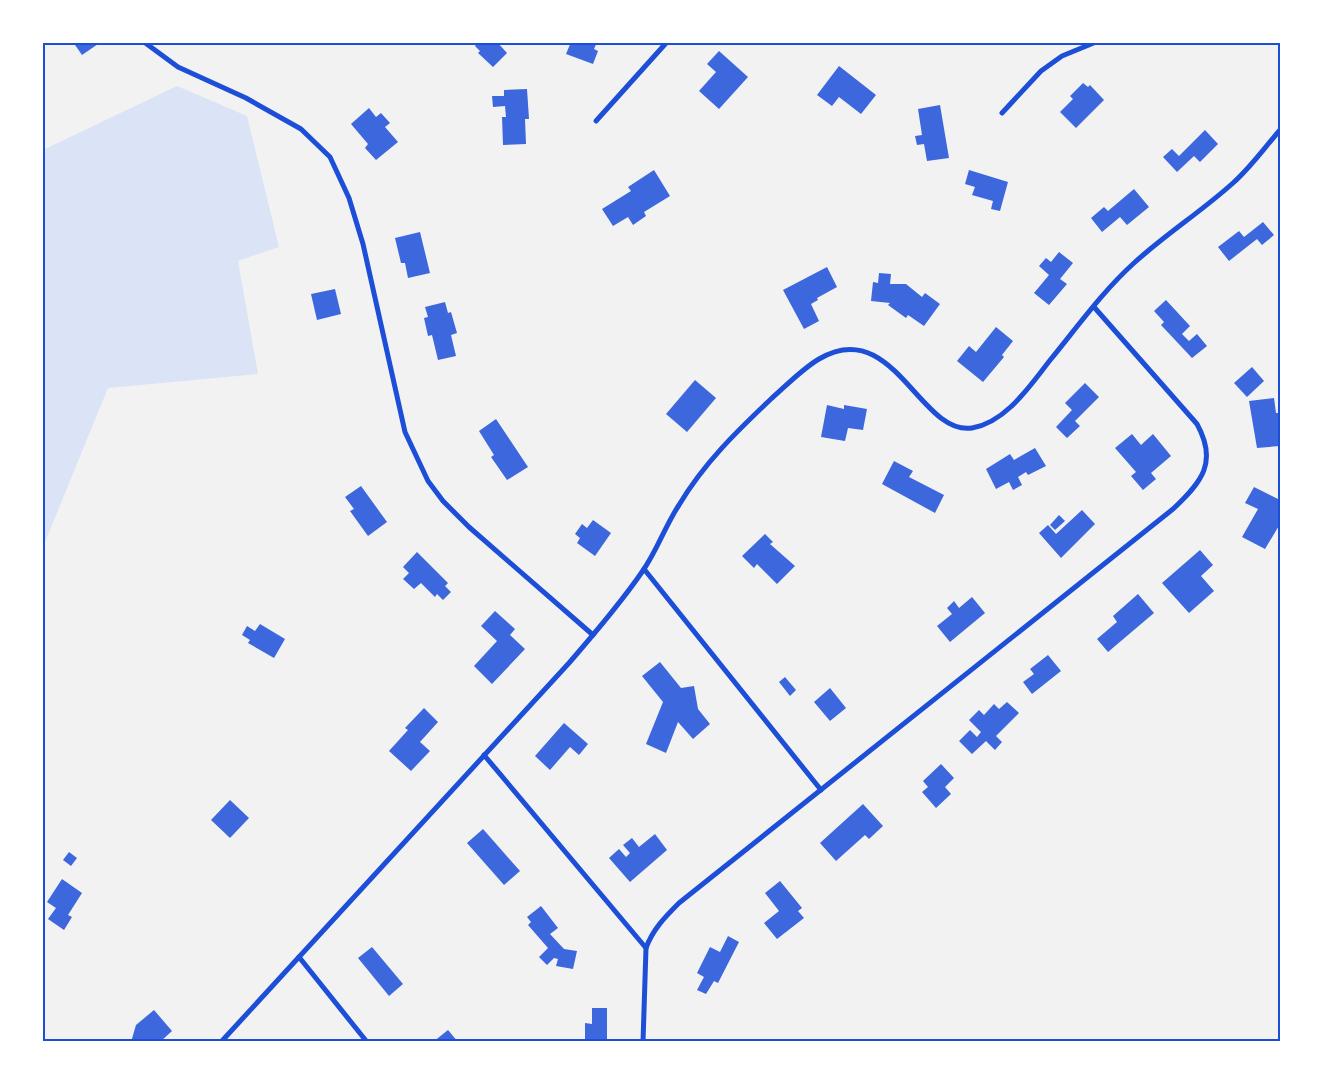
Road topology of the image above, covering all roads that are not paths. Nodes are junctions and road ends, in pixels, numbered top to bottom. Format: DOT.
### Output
graph roads {
  1 [pos="144,42"];
  2 [pos="667,42"];
  3 [pos="1096,42"];
  4 [pos="1002,113"];
  5 [pos="596,121"];
  6 [pos="1280,130"];
  7 [pos="1094,306"];
  8 [pos="644,569"];
  9 [pos="593,635"];
  10 [pos="484,755"];
  11 [pos="821,790"];
  12 [pos="646,948"];
  13 [pos="299,957"];
  14 [pos="222,1042"];
  15 [pos="367,1042"];
  16 [pos="643,1042"];
  1 -- 9 [label="street"];
  2 -- 5 [label="street"];
  3 -- 4 [label="street"];
  6 -- 7 [label="street"];
  7 -- 8 [label="street"];
  7 -- 11 [label="street"];
  8 -- 9 [label="street"];
  8 -- 11 [label="street"];
  9 -- 10 [label="street"];
  10 -- 12 [label="street"];
  10 -- 13 [label="street"];
  11 -- 12 [label="street"];
  12 -- 16 [label="street"];
  13 -- 14 [label="street"];
  13 -- 15 [label="street"];
}
